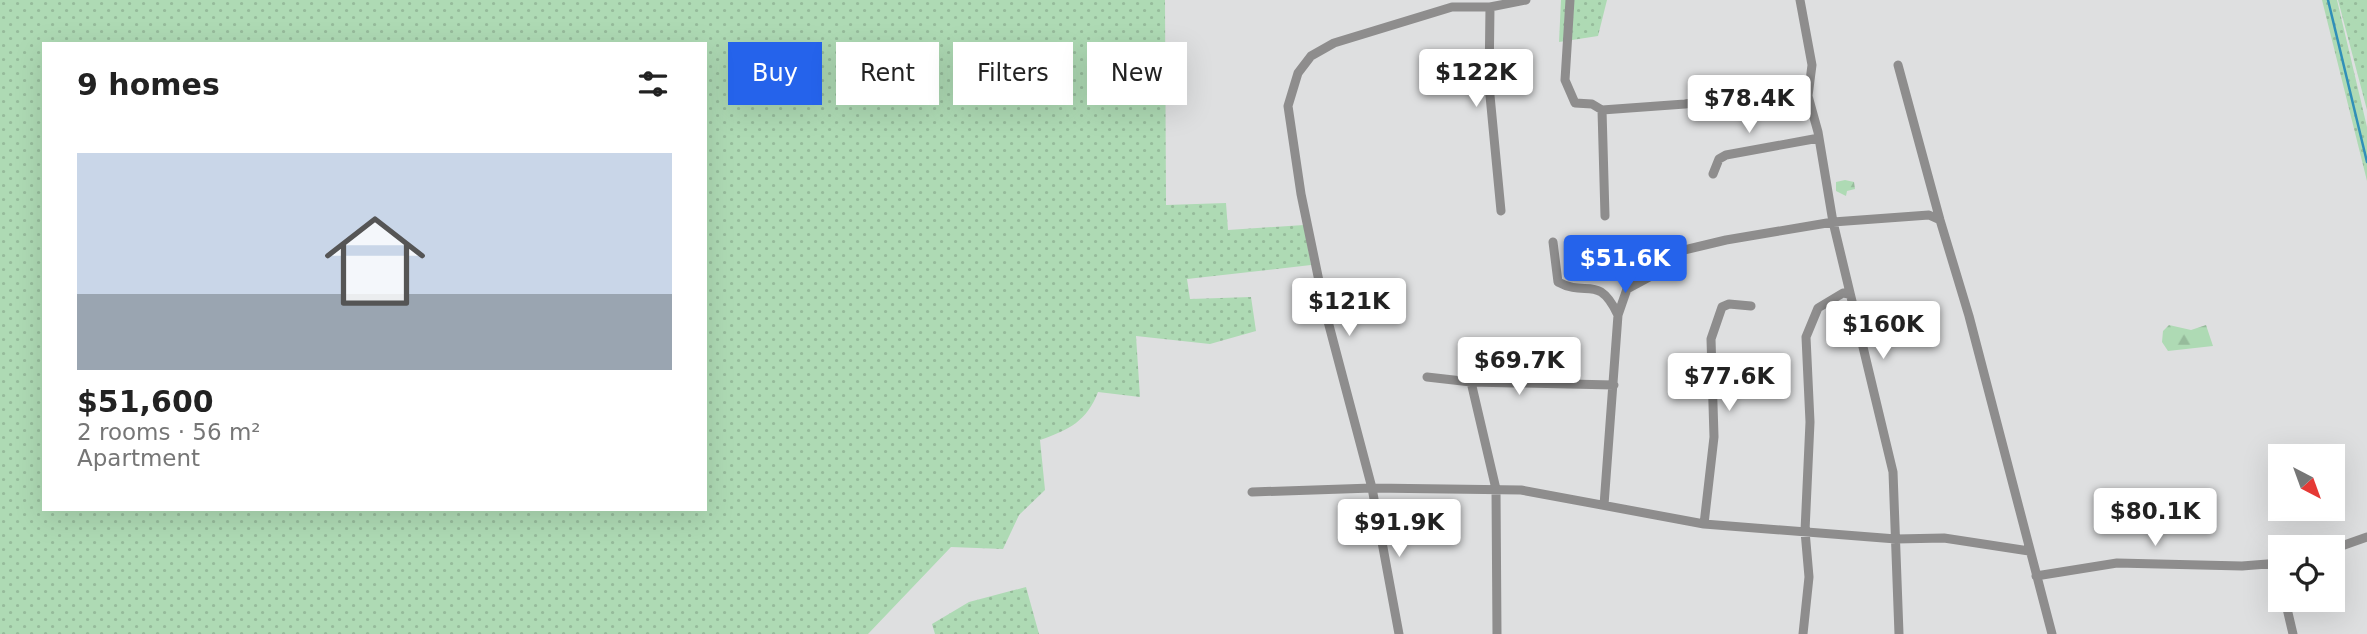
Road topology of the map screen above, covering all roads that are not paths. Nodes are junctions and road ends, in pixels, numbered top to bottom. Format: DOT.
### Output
graph roads {
  1 [pos="1526,0"];
  2 [pos="1570,0"];
  3 [pos="1800,0"];
  4 [pos="1490,7"];
  5 [pos="1898,65"];
  6 [pos="1808,96"];
  7 [pos="1602,110"];
  8 [pos="1819,138"];
  9 [pos="1713,174"];
  10 [pos="1501,211"];
  11 [pos="1605,216"];
  12 [pos="1940,220"];
  13 [pos="1832,222"];
  14 [pos="1553,242"];
  15 [pos="1849,294"];
  16 [pos="1751,306"];
  17 [pos="1618,315"];
  18 [pos="1427,377"];
  19 [pos="1471,382"];
  20 [pos="1614,385"];
  21 [pos="1372,488"];
  22 [pos="1496,489"];
  23 [pos="1252,492"];
  24 [pos="1604,505"];
  25 [pos="1704,524"];
  26 [pos="1805,531"];
  27 [pos="2367,537"];
  28 [pos="1896,539"];
  29 [pos="2345,545"];
  30 [pos="2029,551"];
  31 [pos="2268,564"];
  32 [pos="2036,576"];
  33 [pos="2287,612"];
  34 [pos="1399,634"];
  35 [pos="1497,634"];
  36 [pos="1803,634"];
  37 [pos="1899,634"];
  38 [pos="2052,634"];
  39 [pos="2292,634"];
  1 -- 4 [label="street"];
  2 -- 7 [label="street"];
  3 -- 6 [label="street"];
  4 -- 10 [label="street"];
  4 -- 21 [label="street"];
  5 -- 12 [label="street"];
  6 -- 7 [label="street"];
  6 -- 8 [label="street"];
  7 -- 11 [label="street"];
  8 -- 9 [label="street"];
  8 -- 13 [label="street"];
  12 -- 13 [label="street"];
  12 -- 30 [label="street"];
  13 -- 15 [label="street"];
  13 -- 17 [label="street"];
  14 -- 17 [label="street"];
  15 -- 26 [label="street"];
  15 -- 28 [label="street"];
  16 -- 25 [label="street"];
  17 -- 20 [label="street"];
  18 -- 19 [label="street"];
  19 -- 20 [label="street"];
  19 -- 22 [label="street"];
  20 -- 24 [label="street"];
  21 -- 22 [label="street"];
  21 -- 23 [label="street"];
  21 -- 34 [label="street"];
  22 -- 24 [label="street"];
  22 -- 35 [label="street"];
  24 -- 25 [label="street"];
  25 -- 26 [label="street"];
  26 -- 28 [label="street"];
  26 -- 36 [label="street"];
  27 -- 29 [label="street"];
  28 -- 30 [label="street"];
  28 -- 37 [label="street"];
  30 -- 32 [label="street"];
  31 -- 32 [label="street"];
  32 -- 38 [label="street"];
  33 -- 39 [label="street"];
}
